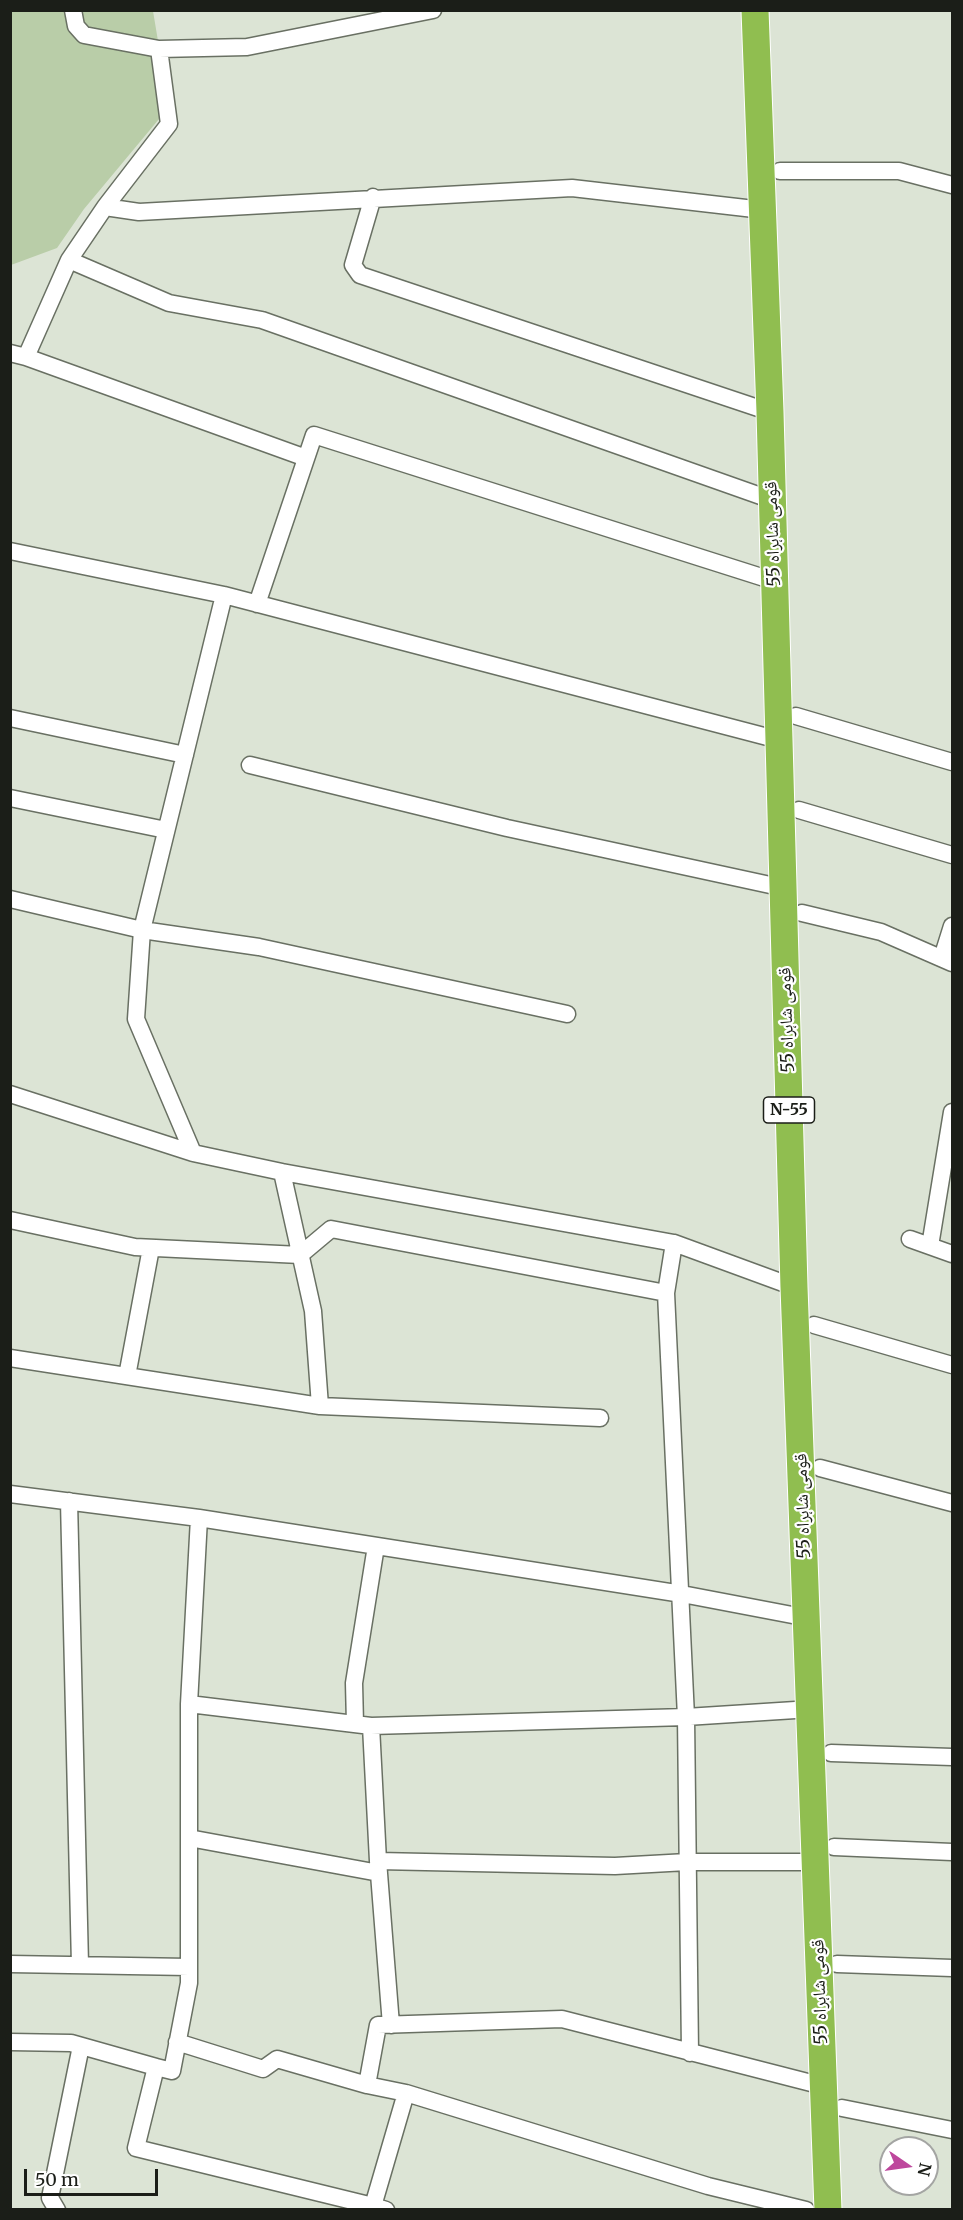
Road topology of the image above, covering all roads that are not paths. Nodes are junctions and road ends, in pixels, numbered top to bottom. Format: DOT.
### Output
graph roads {
  1 [pos="73,10"];
  2 [pos="433,10"];
  3 [pos="755,10"];
  4 [pos="774,10"];
  5 [pos="159,49"];
  6 [pos="780,171"];
  7 [pos="952,185"];
  8 [pos="373,197"];
  9 [pos="105,207"];
  10 [pos="763,210"];
  11 [pos="69,260"];
  12 [pos="18,355"];
  13 [pos="776,428"];
  14 [pos="306,458"];
  15 [pos="772,500"];
  16 [pos="10,551"];
  17 [pos="774,581"];
  18 [pos="224,596"];
  19 [pos="257,604"];
  20 [pos="796,716"];
  21 [pos="10,718"];
  22 [pos="779,740"];
  23 [pos="185,755"];
  24 [pos="952,762"];
  25 [pos="250,765"];
  26 [pos="10,798"];
  27 [pos="800,810"];
  28 [pos="166,830"];
  29 [pos="952,855"];
  30 [pos="783,888"];
  31 [pos="10,899"];
  32 [pos="802,913"];
  33 [pos="952,926"];
  34 [pos="142,930"];
  35 [pos="794,948"];
  36 [pos="947,960"];
  37 [pos="567,1014"];
  38 [pos="10,1094"];
  39 [pos="952,1112"];
  40 [pos="799,1117"];
  41 [pos="193,1153"];
  42 [pos="282,1172"];
  43 [pos="10,1220"];
  44 [pos="910,1239"];
  45 [pos="674,1243"];
  46 [pos="930,1246"];
  47 [pos="151,1248"];
  48 [pos="952,1254"];
  49 [pos="300,1255"];
  50 [pos="794,1287"];
  51 [pos="666,1293"];
  52 [pos="814,1325"];
  53 [pos="10,1358"];
  54 [pos="952,1365"];
  55 [pos="127,1376"];
  56 [pos="320,1406"];
  57 [pos="600,1418"];
  58 [pos="810,1441"];
  59 [pos="820,1468"];
  60 [pos="10,1494"];
  61 [pos="69,1502"];
  62 [pos="952,1503"];
  63 [pos="199,1518"];
  64 [pos="376,1546"];
  65 [pos="815,1555"];
  66 [pos="682,1594"];
  67 [pos="808,1618"];
  68 [pos="189,1704"];
  69 [pos="811,1709"];
  70 [pos="686,1717"];
  71 [pos="363,1725"];
  72 [pos="831,1753"];
  73 [pos="952,1757"];
  74 [pos="189,1838"];
  75 [pos="952,1852"];
  76 [pos="825,1854"];
  77 [pos="687,1862"];
  78 [pos="378,1867"];
  79 [pos="10,1964"];
  80 [pos="837,1964"];
  81 [pos="80,1965"];
  82 [pos="189,1967"];
  83 [pos="952,1968"];
  84 [pos="391,2025"];
  85 [pos="10,2042"];
  86 [pos="177,2042"];
  87 [pos="81,2046"];
  88 [pos="690,2053"];
  89 [pos="156,2067"];
  90 [pos="367,2085"];
  91 [pos="823,2086"];
  92 [pos="406,2092"];
  93 [pos="842,2108"];
  94 [pos="952,2130"];
  95 [pos="380,2208"];
  96 [pos="57,2210"];
  97 [pos="806,2210"];
  98 [pos="828,2210"];
  99 [pos="846,2210"];
  1 -- 5 [label="street"];
  2 -- 5 [label="street"];
  3 -- 10 [label="highway, قومی شاہراہ 55 / N-55"];
  4 -- 6 [label="highway, قومی شاہراہ 55 / N-55"];
  5 -- 9 [label="street"];
  6 -- 7 [label="street"];
  6 -- 13 [label="highway, قومی شاہراہ 55 / N-55"];
  8 -- 9 [label="street"];
  8 -- 10 [label="street"];
  8 -- 13 [label="street"];
  9 -- 11 [label="street"];
  10 -- 13 [label="highway, قومی شاہراہ 55 / N-55"];
  11 -- 12 [label="street"];
  11 -- 15 [label="street"];
  12 -- 14 [label="street"];
  13 -- 15 [label="highway, قومی شاہراہ 55 / N-55"];
  13 -- 20 [label="highway, قومی شاہراہ 55 / N-55"];
  14 -- 17 [label="street"];
  14 -- 19 [label="street"];
  15 -- 17 [label="highway, قومی شاہراہ 55 / N-55"];
  16 -- 18 [label="street"];
  17 -- 22 [label="highway, قومی شاہراہ 55 / N-55"];
  18 -- 19 [label="street"];
  18 -- 23 [label="street"];
  19 -- 22 [label="street"];
  20 -- 24 [label="street"];
  20 -- 27 [label="highway, قومی شاہراہ 55 / N-55"];
  21 -- 23 [label="street"];
  22 -- 30 [label="highway, قومی شاہراہ 55 / N-55"];
  23 -- 28 [label="street"];
  25 -- 30 [label="street"];
  26 -- 28 [label="street"];
  27 -- 29 [label="street"];
  27 -- 32 [label="highway, قومی شاہراہ 55 / N-55"];
  28 -- 34 [label="street"];
  30 -- 35 [label="highway, قومی شاہراہ 55 / N-55"];
  31 -- 34 [label="street"];
  32 -- 35 [label="highway, قومی شاہراہ 55 / N-55"];
  32 -- 36 [label="street"];
  33 -- 36 [label="street"];
  34 -- 37 [label="street"];
  34 -- 41 [label="street"];
  35 -- 40 [label="highway, قومی شاہراہ 55 / N-55"];
  38 -- 41 [label="street"];
  39 -- 46 [label="street"];
  40 -- 50 [label="highway, قومی شاہراہ 55 / N-55"];
  40 -- 52 [label="highway, قومی شاہراہ 55 / N-55"];
  41 -- 42 [label="street"];
  42 -- 45 [label="street"];
  42 -- 49 [label="street"];
  43 -- 47 [label="street"];
  44 -- 46 [label="street"];
  45 -- 50 [label="street"];
  45 -- 51 [label="street"];
  46 -- 48 [label="street"];
  47 -- 49 [label="street"];
  47 -- 55 [label="street"];
  49 -- 51 [label="street"];
  49 -- 56 [label="street"];
  50 -- 58 [label="highway, قومی شاہراہ 55 / N-55"];
  51 -- 66 [label="street"];
  52 -- 54 [label="street"];
  52 -- 58 [label="highway, قومی شاہراہ 55 / N-55"];
  53 -- 55 [label="street"];
  55 -- 56 [label="street"];
  56 -- 57 [label="street"];
  58 -- 59 [label="highway, قومی شاہراہ 55 / N-55"];
  58 -- 65 [label="highway, قومی شاہراہ 55 / N-55"];
  59 -- 62 [label="street"];
  59 -- 65 [label="highway, قومی شاہراہ 55 / N-55"];
  60 -- 61 [label="street"];
  61 -- 63 [label="street"];
  61 -- 81 [label="street"];
  63 -- 64 [label="street"];
  63 -- 68 [label="street"];
  64 -- 66 [label="street"];
  64 -- 71 [label="street"];
  65 -- 67 [label="highway, قومی شاہراہ 55 / N-55"];
  65 -- 72 [label="highway, قومی شاہراہ 55 / N-55"];
  66 -- 67 [label="street"];
  66 -- 70 [label="street"];
  67 -- 69 [label="highway, قومی شاہراہ 55 / N-55"];
  68 -- 71 [label="street"];
  68 -- 74 [label="street"];
  69 -- 70 [label="street"];
  69 -- 76 [label="highway, قومی شاہراہ 55 / N-55"];
  70 -- 71 [label="street"];
  70 -- 77 [label="street"];
  71 -- 78 [label="street"];
  72 -- 73 [label="street"];
  72 -- 76 [label="highway, قومی شاہراہ 55 / N-55"];
  74 -- 78 [label="street"];
  74 -- 82 [label="street"];
  75 -- 76 [label="street"];
  76 -- 77 [label="street"];
  76 -- 80 [label="highway, قومی شاہراہ 55 / N-55"];
  76 -- 91 [label="highway, قومی شاہراہ 55 / N-55"];
  77 -- 78 [label="street"];
  77 -- 88 [label="street"];
  78 -- 84 [label="street"];
  79 -- 81 [label="street"];
  80 -- 83 [label="street"];
  80 -- 93 [label="highway, قومی شاہراہ 55 / N-55"];
  81 -- 82 [label="street"];
  82 -- 86 [label="street"];
  84 -- 88 [label="street"];
  84 -- 90 [label="street"];
  85 -- 87 [label="street"];
  86 -- 89 [label="street"];
  86 -- 90 [label="street"];
  87 -- 89 [label="street"];
  87 -- 96 [label="street"];
  88 -- 91 [label="street"];
  89 -- 95 [label="street"];
  90 -- 92 [label="street"];
  91 -- 98 [label="highway, قومی شاہراہ 55 / N-55"];
  92 -- 95 [label="street"];
  92 -- 97 [label="street"];
  93 -- 94 [label="street"];
  93 -- 99 [label="highway, قومی شاہراہ 55 / N-55"];
}
